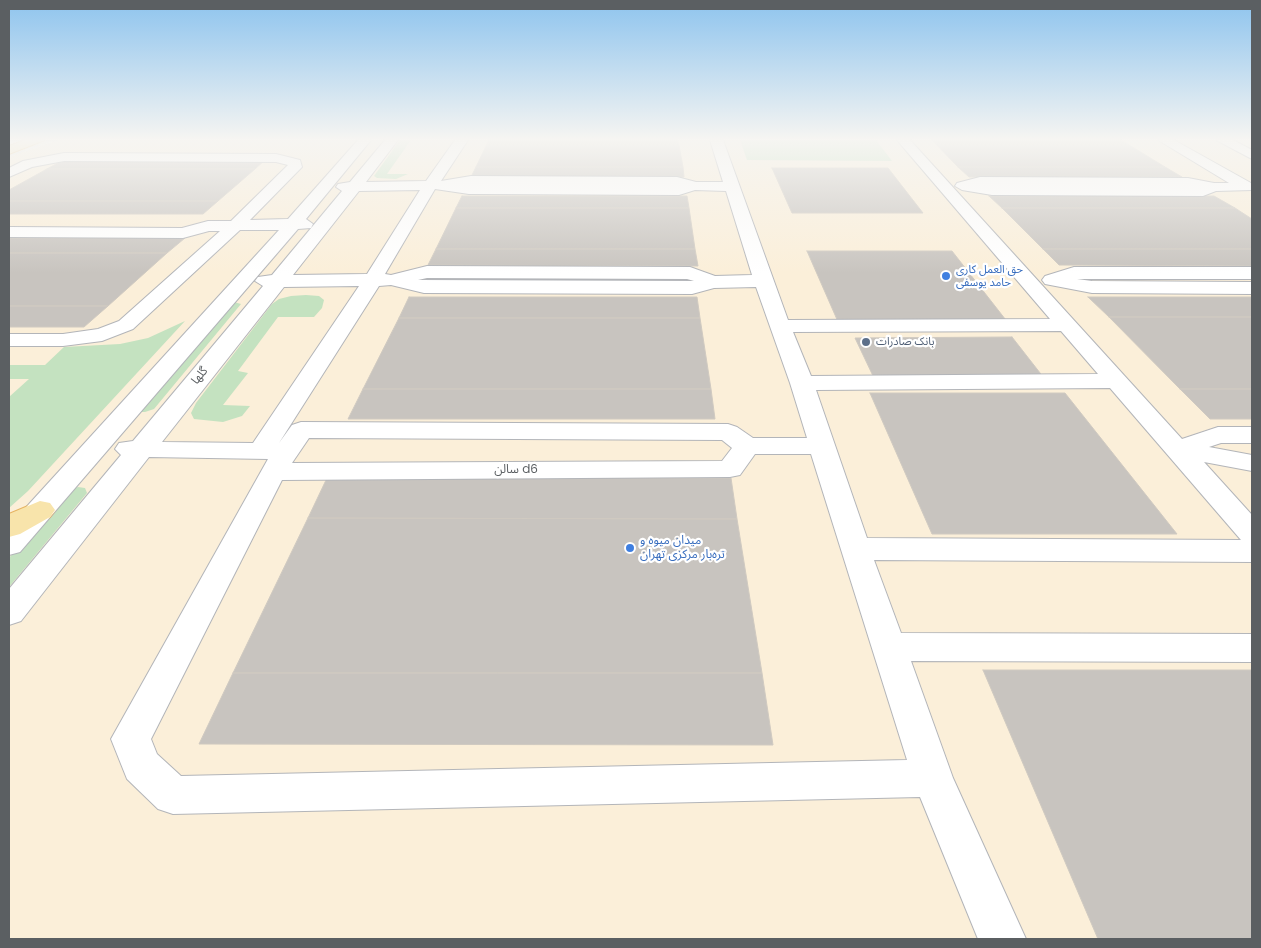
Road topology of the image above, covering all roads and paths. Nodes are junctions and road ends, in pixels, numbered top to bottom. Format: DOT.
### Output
graph roads {
  1 [pos="277,184"];
  2 [pos="328,184"];
  3 [pos="356,184"];
  4 [pos="443,184"];
  5 [pos="689,184"];
  6 [pos="965,184"];
  7 [pos="1191,184"];
  8 [pos="438,185"];
  9 [pos="953,186"];
  10 [pos="326,187"];
  11 [pos="354,187"];
  12 [pos="732,187"];
  13 [pos="1250,188"];
  14 [pos="9,220"];
  15 [pos="294,224"];
  16 [pos="324,224"];
  17 [pos="236,225"];
  18 [pos="208,226"];
  19 [pos="9,232"];
  20 [pos="1252,273"];
  21 [pos="1027,280"];
  22 [pos="1052,280"];
  23 [pos="244,281"];
  24 [pos="278,281"];
  25 [pos="372,281"];
  26 [pos="763,281"];
  27 [pos="1252,288"];
  28 [pos="1067,325"];
  29 [pos="780,326"];
  30 [pos="9,340"];
  31 [pos="1117,381"];
  32 [pos="802,384"];
  33 [pos="1252,435"];
  34 [pos="747,446"];
  35 [pos="823,446"];
  36 [pos="94,449"];
  37 [pos="141,449"];
  38 [pos="1177,449"];
  39 [pos="281,451"];
  40 [pos="1252,463"];
  41 [pos="40,510"];
  42 [pos="9,526"];
  43 [pos="1252,534"];
  44 [pos="9,545"];
  45 [pos="855,549"];
  46 [pos="1252,552"];
  47 [pos="9,612"];
  48 [pos="888,647"];
  49 [pos="1252,648"];
  50 [pos="933,778"];
  51 [pos="1002,939"];
  1 -- 17 [label="street"];
  2 -- 10 [label="street"];
  3 -- 11 [label="street, گلها"];
  4 -- 8 [label="street"];
  5 -- 12 [label="street"];
  6 -- 9 [label="street"];
  7 -- 13 [label="street"];
  8 -- 11 [label="street"];
  8 -- 25 [label="street"];
  9 -- 21 [label="street"];
  10 -- 11 [label="street"];
  10 -- 15 [label="street"];
  11 -- 16 [label="street, گلها"];
  12 -- 26 [label="street"];
  14 -- 18 [label="street"];
  15 -- 16 [label="street"];
  15 -- 17 [label="street"];
  15 -- 23 [label="street"];
  16 -- 24 [label="street, گلها"];
  17 -- 18 [label="street"];
  17 -- 30 [label="street"];
  18 -- 19 [label="street"];
  20 -- 22 [label="street"];
  21 -- 22 [label="street"];
  21 -- 28 [label="street"];
  22 -- 27 [label="street"];
  23 -- 24 [label="street"];
  23 -- 36 [label="street"];
  24 -- 25 [label="street"];
  24 -- 37 [label="street, گلها"];
  25 -- 26 [label="street"];
  25 -- 39 [label="street"];
  26 -- 29 [label="street"];
  28 -- 29 [label="street"];
  28 -- 31 [label="street"];
  29 -- 32 [label="street"];
  31 -- 32 [label="street"];
  31 -- 38 [label="street"];
  32 -- 35 [label="street"];
  33 -- 38 [label="street"];
  34 -- 35 [label="street"];
  34 -- 39 [label="street"];
  34 -- 39 [label="street, سالن d6"];
  35 -- 45 [label="street"];
  36 -- 37 [label="street"];
  36 -- 41 [label="street"];
  37 -- 39 [label="street"];
  37 -- 47 [label="street, گلها"];
  38 -- 40 [label="street"];
  38 -- 43 [label="street"];
  39 -- 50 [label="street"];
  41 -- 42 [label="main road"];
  41 -- 44 [label="street"];
  45 -- 46 [label="street"];
  45 -- 48 [label="street"];
  48 -- 49 [label="street"];
  48 -- 50 [label="street"];
  50 -- 51 [label="street"];
}
